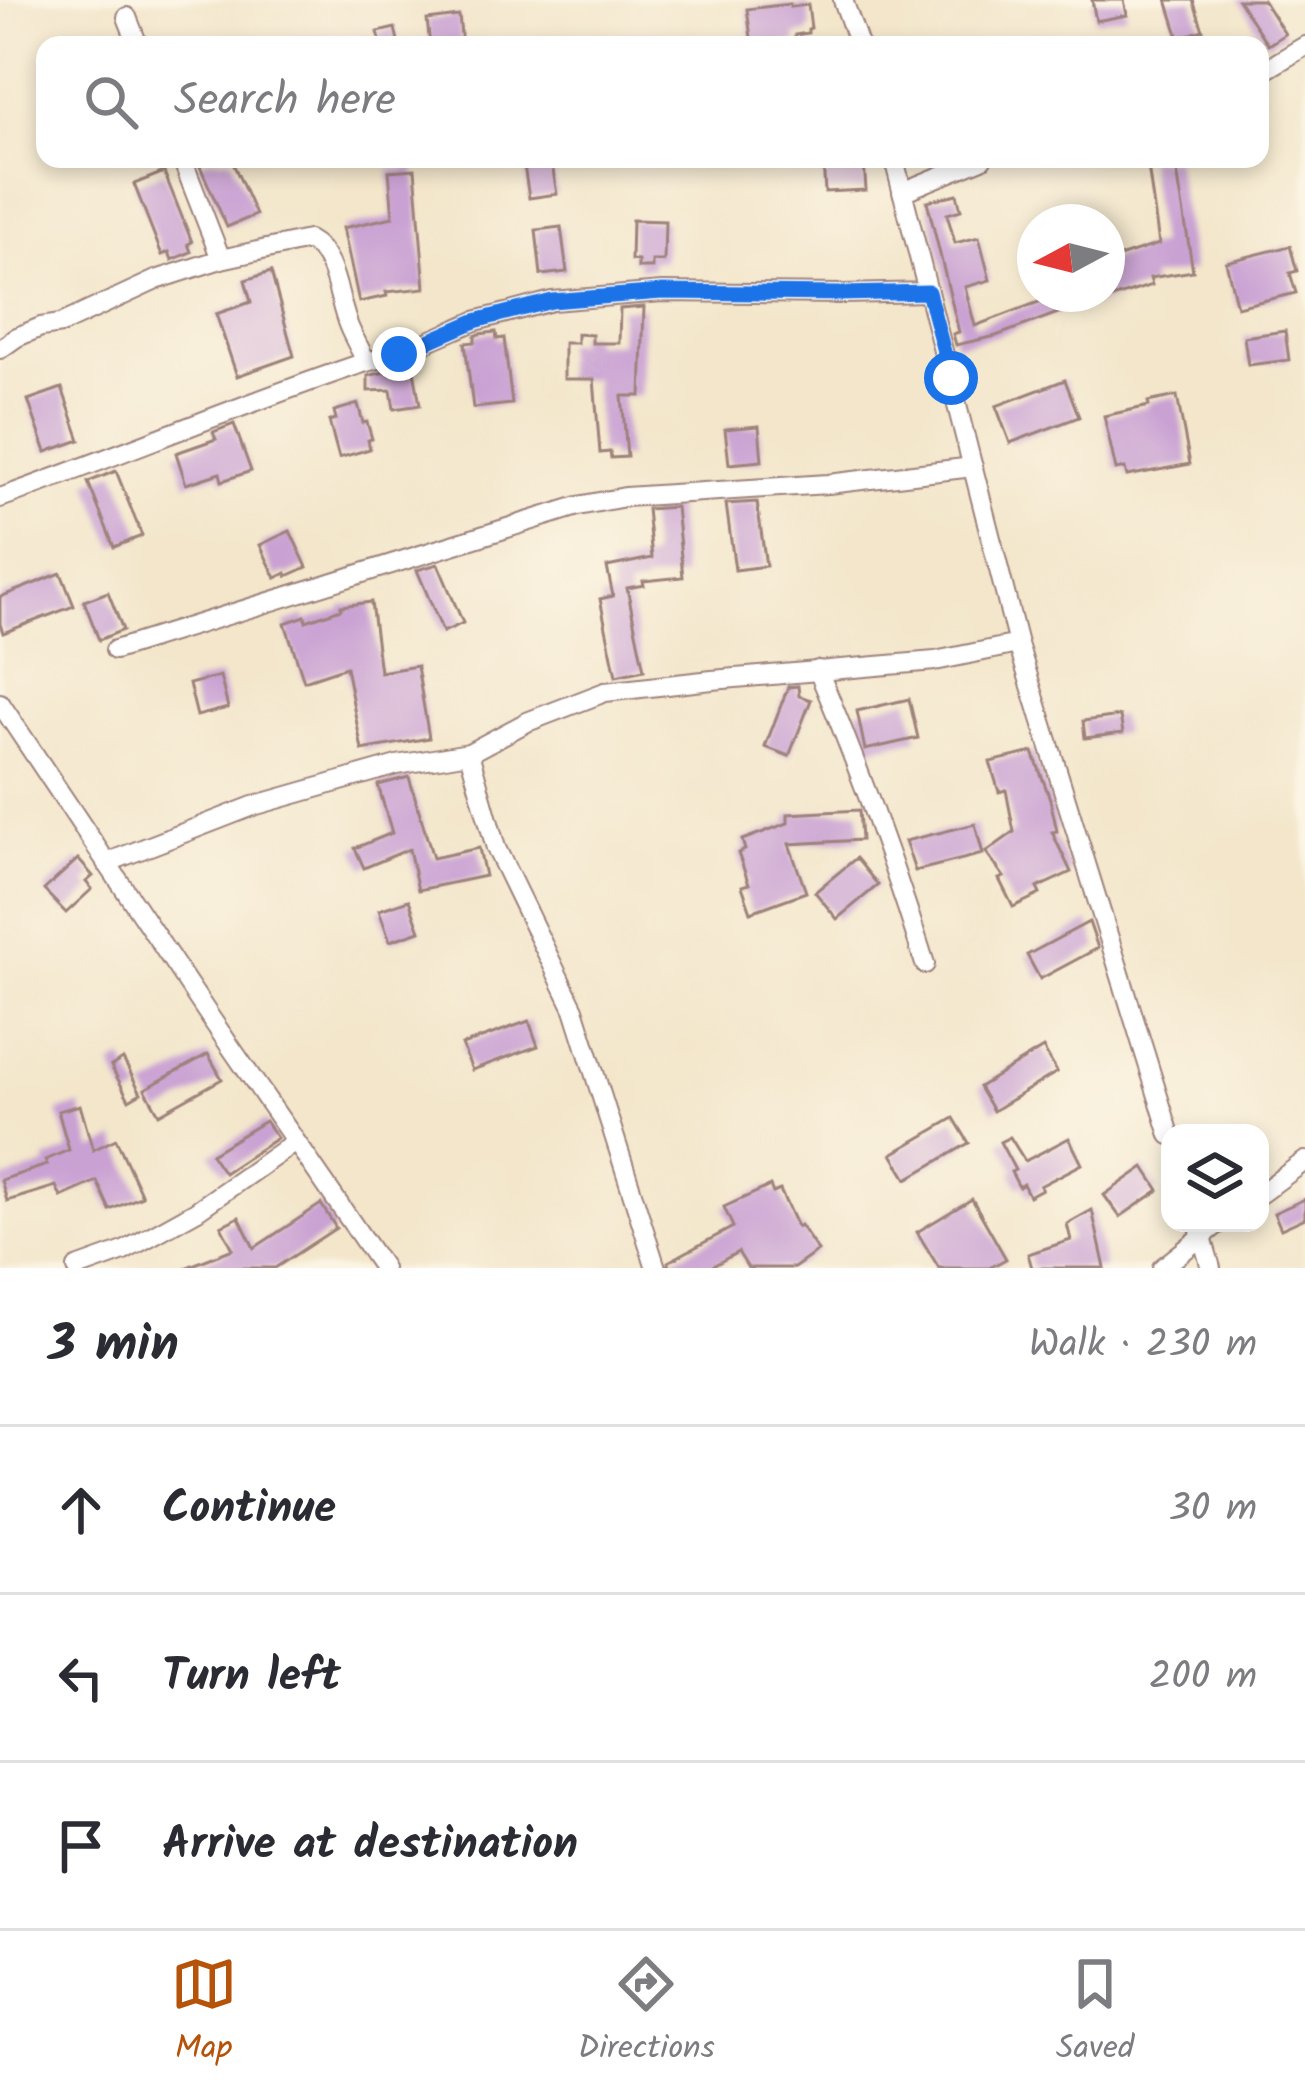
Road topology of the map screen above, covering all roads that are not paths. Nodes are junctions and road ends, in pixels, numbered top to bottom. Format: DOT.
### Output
graph roads {
  1 [pos="843,0"];
  2 [pos="127,17"];
  3 [pos="134,36"];
  4 [pos="856,36"];
  5 [pos="1305,46"];
  6 [pos="1269,68"];
  7 [pos="185,168"];
  8 [pos="896,168"];
  9 [pos="960,168"];
  10 [pos="902,192"];
  11 [pos="220,259"];
  12 [pos="928,292"];
  13 [pos="0,349"];
  14 [pos="366,362"];
  15 [pos="973,466"];
  16 [pos="0,499"];
  17 [pos="1018,644"];
  18 [pos="115,650"];
  19 [pos="818,670"];
  20 [pos="0,703"];
  21 [pos="469,753"];
  22 [pos="106,863"];
  23 [pos="925,964"];
  24 [pos="1166,1124"];
  25 [pos="295,1142"];
  26 [pos="1305,1161"];
  27 [pos="1269,1187"];
  28 [pos="1197,1232"];
  29 [pos="1201,1232"];
  30 [pos="77,1268"];
  31 [pos="383,1268"];
  32 [pos="656,1268"];
  33 [pos="1162,1268"];
  34 [pos="1210,1268"];
  1 -- 4 [label="street"];
  2 -- 3 [label="street"];
  5 -- 6 [label="street"];
  7 -- 11 [label="street"];
  8 -- 10 [label="street"];
  9 -- 10 [label="street"];
  10 -- 12 [label="street"];
  11 -- 13 [label="street"];
  11 -- 14 [label="street"];
  12 -- 14 [label="street"];
  12 -- 15 [label="street"];
  14 -- 16 [label="street"];
  15 -- 17 [label="street"];
  15 -- 18 [label="street"];
  17 -- 19 [label="street"];
  17 -- 24 [label="street"];
  19 -- 21 [label="street"];
  19 -- 23 [label="street"];
  20 -- 22 [label="street"];
  21 -- 22 [label="street"];
  21 -- 32 [label="street"];
  22 -- 25 [label="street"];
  25 -- 30 [label="street"];
  25 -- 31 [label="street"];
  26 -- 27 [label="street"];
  28 -- 33 [label="street"];
  29 -- 34 [label="street"];
}
